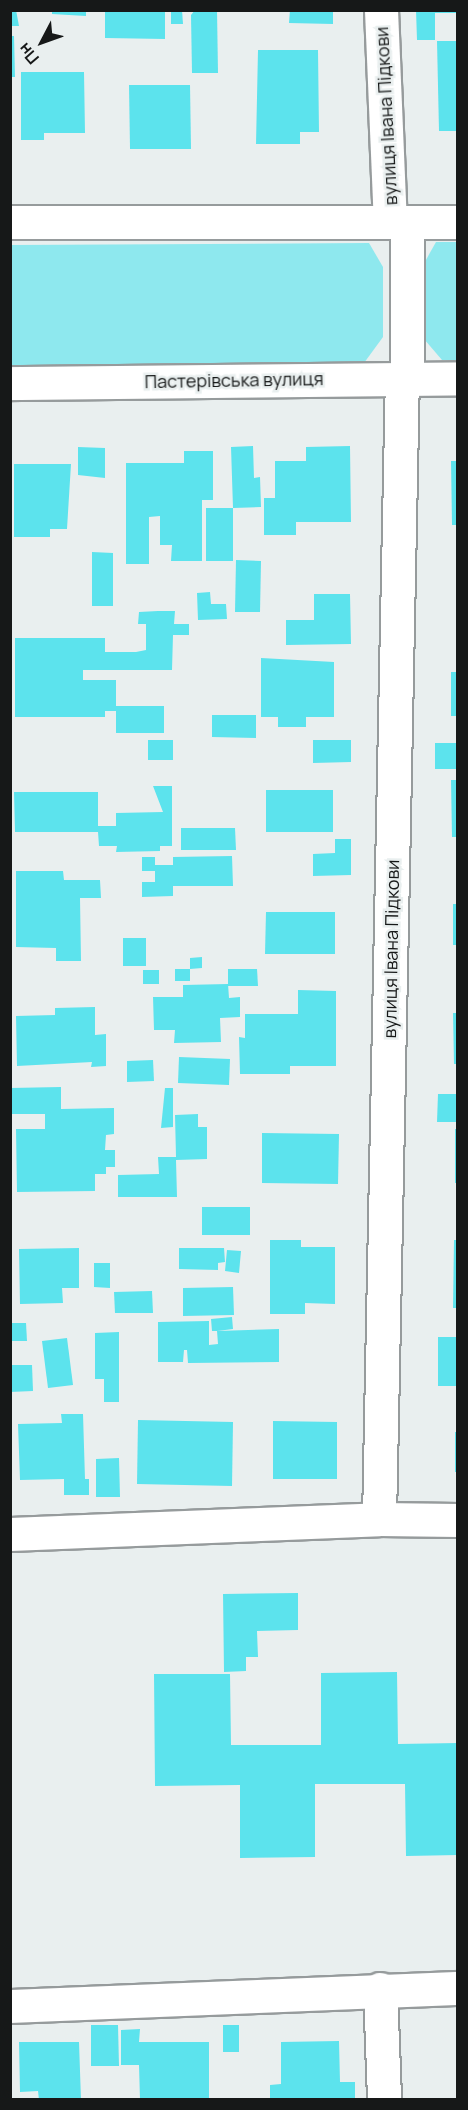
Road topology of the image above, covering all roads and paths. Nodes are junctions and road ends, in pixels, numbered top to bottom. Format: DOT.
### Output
graph roads {
  1 [pos="381,10"];
  2 [pos="10,222"];
  3 [pos="399,222"];
  4 [pos="458,222"];
  5 [pos="405,378"];
  6 [pos="458,378"];
  7 [pos="10,383"];
  8 [pos="379,1519"];
  9 [pos="458,1520"];
  10 [pos="10,1534"];
  11 [pos="458,1988"];
  12 [pos="380,1989"];
  13 [pos="10,2006"];
  14 [pos="384,2100"];
  1 -- 3 [label="street, вулиця Івана Підкови"];
  2 -- 3 [label="street"];
  3 -- 4 [label="street"];
  3 -- 5 [label="street, вулиця Івана Підкови"];
  5 -- 6 [label="street, Пастерівська вулиця"];
  5 -- 7 [label="street, Пастерівська вулиця"];
  5 -- 8 [label="street, вулиця Івана Підкови"];
  8 -- 9 [label="street"];
  8 -- 10 [label="street"];
  11 -- 12 [label="street"];
  12 -- 13 [label="street"];
  12 -- 14 [label="street"];
}
